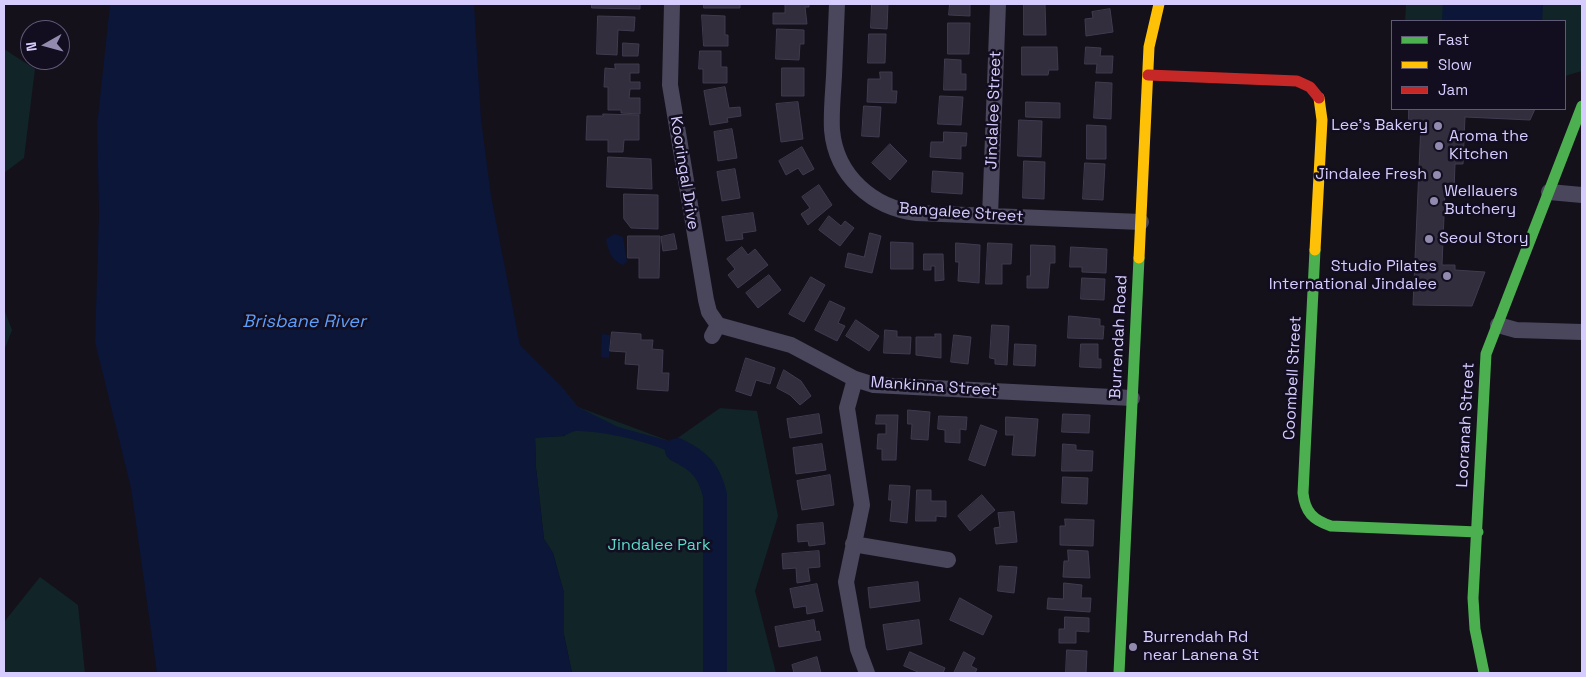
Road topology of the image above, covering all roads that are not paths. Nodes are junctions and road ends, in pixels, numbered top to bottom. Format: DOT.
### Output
graph roads {
  1 [pos="672,4"];
  2 [pos="837,4"];
  3 [pos="998,4"];
  4 [pos="1148,4"];
  5 [pos="1159,4"];
  6 [pos="1149,47"];
  7 [pos="1148,74"];
  8 [pos="1582,106"];
  9 [pos="1550,192"];
  10 [pos="1582,195"];
  11 [pos="990,216"];
  12 [pos="1141,222"];
  13 [pos="1498,324"];
  14 [pos="715,330"];
  15 [pos="1582,332"];
  16 [pos="855,379"];
  17 [pos="1132,398"];
  18 [pos="1478,532"];
  19 [pos="854,544"];
  20 [pos="948,560"];
  21 [pos="867,673"];
  22 [pos="1118,673"];
  23 [pos="1484,673"];
  1 -- 14 [label="street, Kooringal Drive"];
  2 -- 11 [label="street, Bangalee Street"];
  3 -- 11 [label="street, Jindalee Street"];
  4 -- 6 [label="street"];
  5 -- 6 [label="street, Burrendah Road"];
  6 -- 7 [label="street, Burrendah Road"];
  7 -- 12 [label="street, Burrendah Road"];
  7 -- 18 [label="street, Coombell Street"];
  8 -- 9 [label="street, Looranah Street"];
  9 -- 10 [label="street"];
  9 -- 13 [label="street, Looranah Street"];
  11 -- 12 [label="street, Bangalee Street"];
  12 -- 17 [label="street, Burrendah Road"];
  13 -- 15 [label="street"];
  13 -- 18 [label="street, Looranah Street"];
  14 -- 16 [label="street, Mankinna Street"];
  16 -- 17 [label="street, Mankinna Street"];
  16 -- 19 [label="street"];
  17 -- 22 [label="street, Burrendah Road"];
  18 -- 23 [label="street, Looranah Street"];
  19 -- 20 [label="street"];
  19 -- 21 [label="street"];
}
